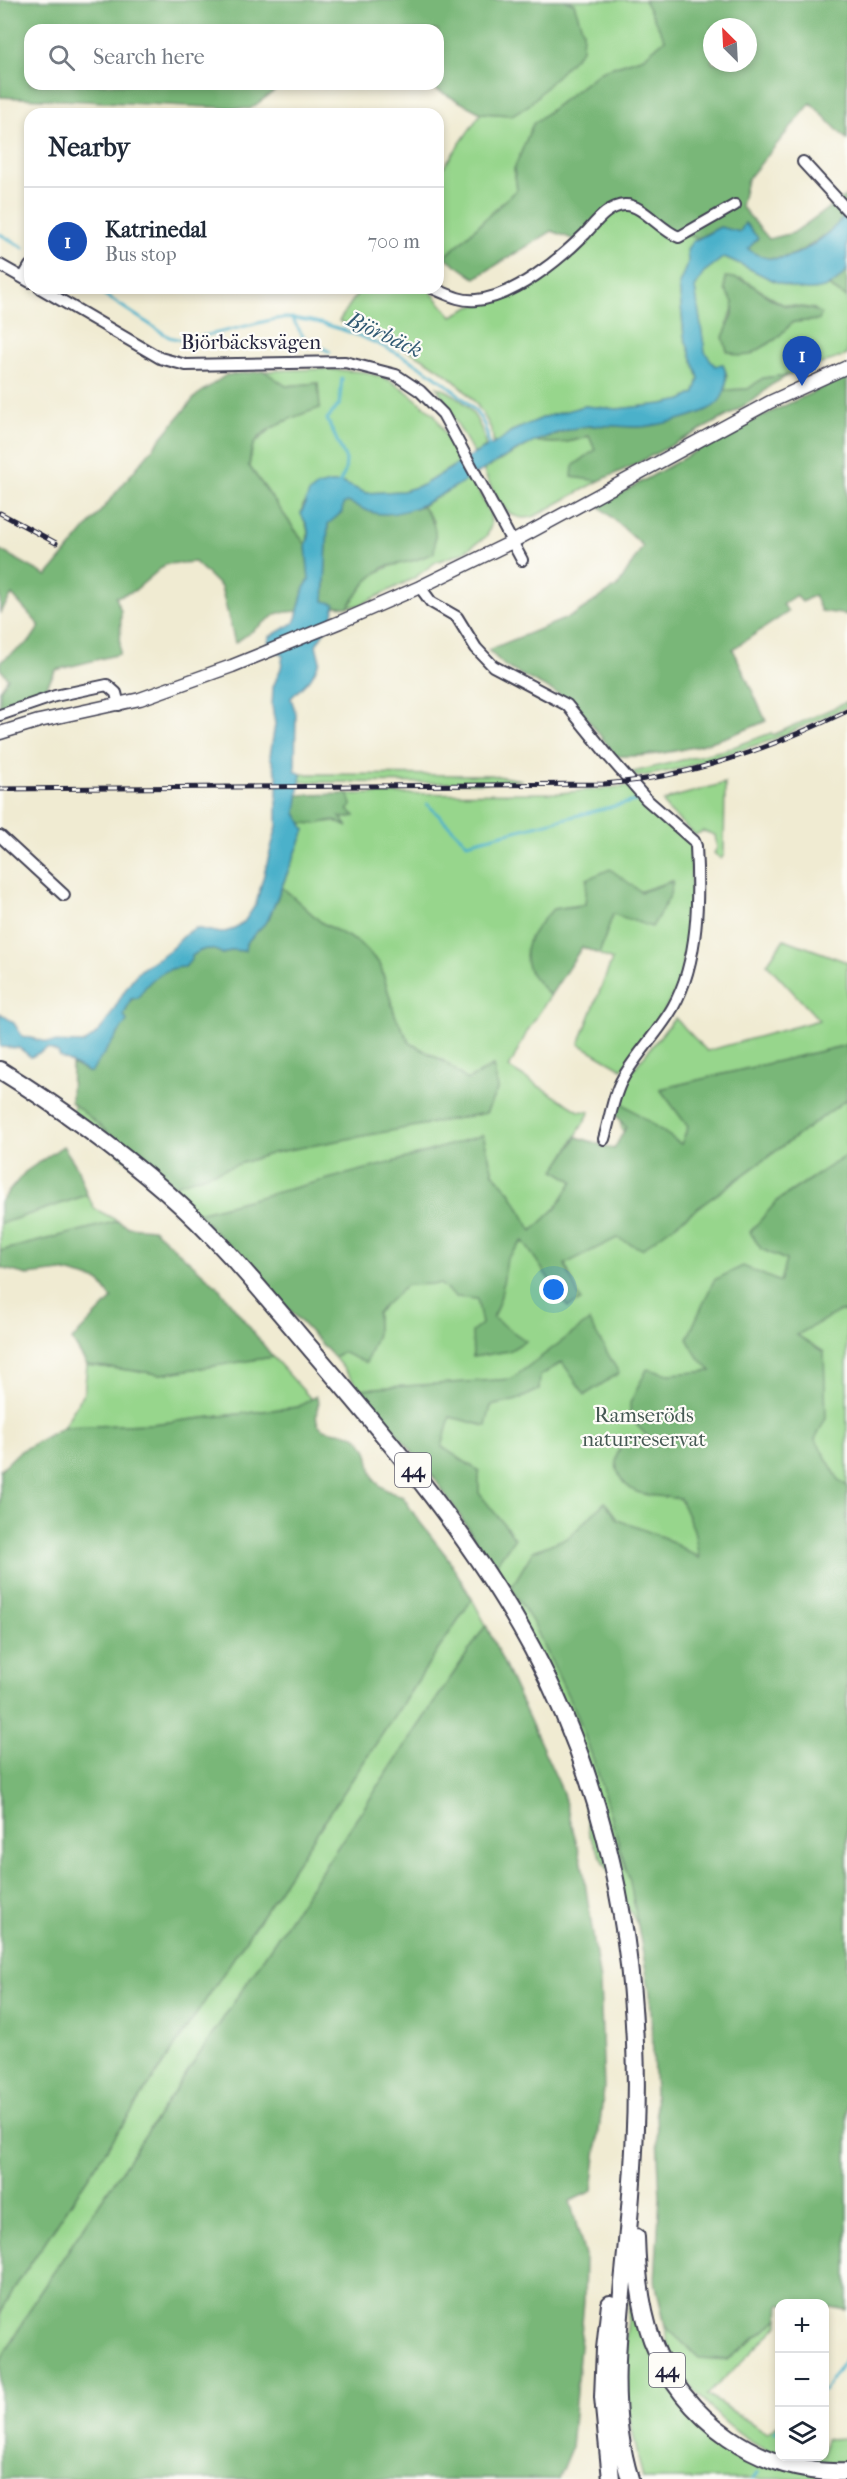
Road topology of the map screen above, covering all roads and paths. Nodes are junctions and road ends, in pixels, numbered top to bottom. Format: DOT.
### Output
graph roads {
  1 [pos="803,162"];
  2 [pos="735,206"];
  3 [pos="844,207"];
  4 [pos="0,265"];
  5 [pos="24,279"];
  6 [pos="444,292"];
  7 [pos="50,294"];
  8 [pos="847,367"];
  9 [pos="512,542"];
  10 [pos="522,560"];
  11 [pos="420,587"];
  12 [pos="119,705"];
  13 [pos="0,715"];
  14 [pos="0,733"];
  15 [pos="0,836"];
  16 [pos="64,895"];
  17 [pos="0,1070"];
  18 [pos="0,1083"];
  19 [pos="20,1089"];
  20 [pos="604,1139"];
  21 [pos="634,2157"];
  22 [pos="608,2448"];
  23 [pos="847,2472"];
  24 [pos="611,2479"];
  25 [pos="618,2479"];
  26 [pos="630,2479"];
  1 -- 3 [label="street"];
  2 -- 6 [label="street"];
  4 -- 5 [label="street"];
  7 -- 9 [label="street, Björbäcksvägen"];
  8 -- 9 [label="street"];
  9 -- 10 [label="street, Björbäcksvägen"];
  9 -- 11 [label="street"];
  11 -- 12 [label="street"];
  11 -- 20 [label="street"];
  12 -- 13 [label="street"];
  12 -- 14 [label="street"];
  15 -- 16 [label="street"];
  17 -- 19 [label="main road, 44"];
  18 -- 19 [label="main road, 44"];
  19 -- 21 [label="main road, 44"];
  19 -- 22 [label="main road, 44"];
  21 -- 23 [label="main road, 44"];
  21 -- 26 [label="main road, 44"];
  22 -- 24 [label="main road, 44"];
  22 -- 25 [label="main road, 44"];
}
